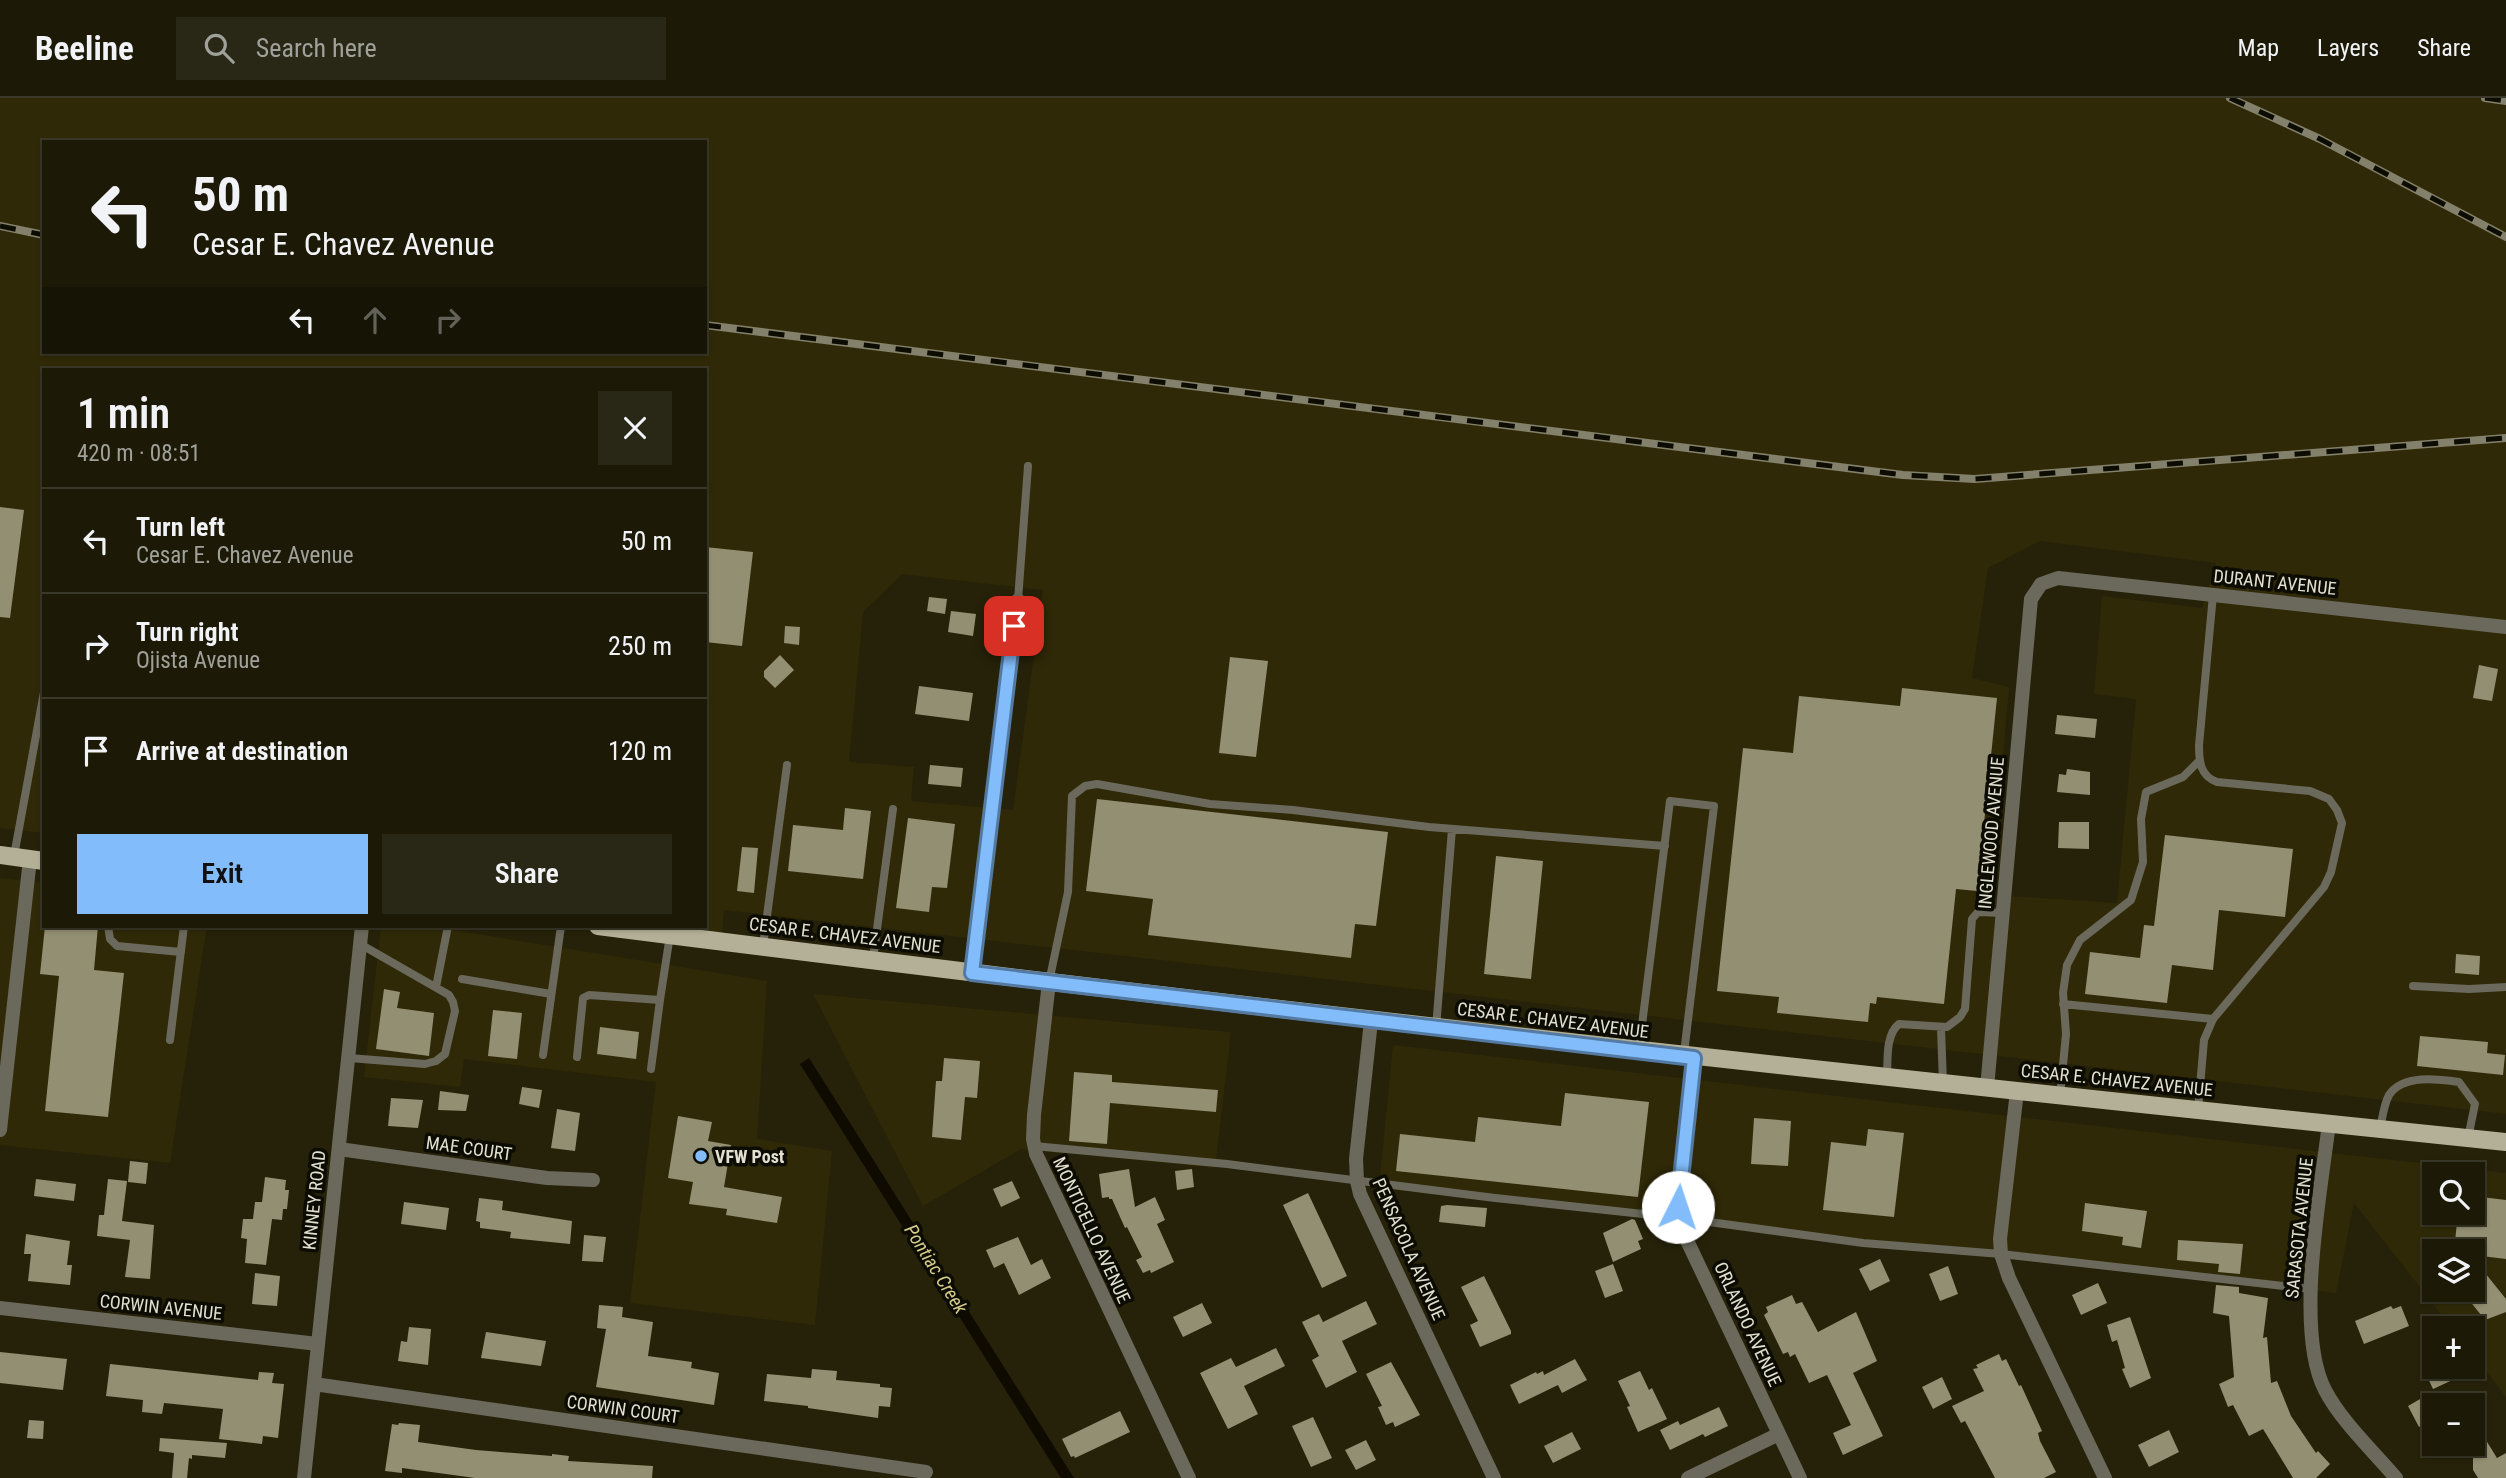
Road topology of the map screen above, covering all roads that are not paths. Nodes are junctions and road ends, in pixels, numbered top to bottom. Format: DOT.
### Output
graph roads {
  1 [pos="1028,466"];
  2 [pos="2041,584"];
  3 [pos="2213,595"];
  4 [pos="1018,600"];
  5 [pos="2506,627"];
  6 [pos="42,706"];
  7 [pos="2199,761"];
  8 [pos="787,765"];
  9 [pos="893,808"];
  10 [pos="1452,829"];
  11 [pos="1665,846"];
  12 [pos="22,858"];
  13 [pos="2003,913"];
  14 [pos="108,928"];
  15 [pos="184,928"];
  16 [pos="362,928"];
  17 [pos="448,928"];
  18 [pos="561,928"];
  19 [pos="622,928"];
  20 [pos="670,935"];
  21 [pos="360,944"];
  22 [pos="764,946"];
  23 [pos="181,952"];
  24 [pos="873,959"];
  25 [pos="972,973"];
  26 [pos="462,979"];
  27 [pos="1049,982"];
  28 [pos="2413,986"];
  29 [pos="436,987"];
  30 [pos="2506,987"];
  31 [pos="551,994"];
  32 [pos="660,1000"];
  33 [pos="2063,1004"];
  34 [pos="2213,1019"];
  35 [pos="1371,1021"];
  36 [pos="1436,1028"];
  37 [pos="1941,1028"];
  38 [pos="170,1040"];
  39 [pos="1639,1051"];
  40 [pos="542,1055"];
  41 [pos="577,1057"];
  42 [pos="1689,1057"];
  43 [pos="349,1058"];
  44 [pos="651,1069"];
  45 [pos="1887,1078"];
  46 [pos="1943,1084"];
  47 [pos="1987,1088"];
  48 [pos="2017,1091"];
  49 [pos="2060,1096"];
  50 [pos="2198,1110"];
  51 [pos="2329,1123"];
  52 [pos="2380,1129"];
  53 [pos="0,1130"];
  54 [pos="2469,1139"];
  55 [pos="2506,1142"];
  56 [pos="1034,1146"];
  57 [pos="339,1149"];
  58 [pos="593,1180"];
  59 [pos="1357,1181"];
  60 [pos="1680,1218"];
  61 [pos="2001,1254"];
  62 [pos="2311,1289"];
  63 [pos="0,1308"];
  64 [pos="318,1344"];
  65 [pos="314,1384"];
  66 [pos="1779,1434"];
  67 [pos="926,1472"];
  68 [pos="304,1478"];
  69 [pos="1189,1478"];
  70 [pos="1494,1478"];
  71 [pos="1688,1478"];
  72 [pos="1800,1478"];
  73 [pos="2105,1478"];
  74 [pos="2396,1478"];
  1 -- 4 [label="lane"];
  2 -- 3 [label="street, DURANT AVENUE"];
  2 -- 13 [label="street, INGLEWOOD AVENUE"];
  3 -- 5 [label="street, DURANT AVENUE"];
  3 -- 7 [label="lane"];
  4 -- 25 [label="street"];
  6 -- 12 [label="lane"];
  7 -- 33 [label="lane"];
  7 -- 34 [label="lane"];
  8 -- 22 [label="lane"];
  9 -- 24 [label="lane"];
  10 -- 11 [label="lane"];
  10 -- 27 [label="lane"];
  10 -- 36 [label="lane"];
  11 -- 39 [label="lane"];
  11 -- 42 [label="lane"];
  12 -- 53 [label="street"];
  13 -- 37 [label="lane"];
  13 -- 47 [label="street, INGLEWOOD AVENUE"];
  14 -- 23 [label="lane"];
  15 -- 23 [label="lane"];
  16 -- 21 [label="street, KINNEY ROAD"];
  17 -- 29 [label="lane"];
  18 -- 31 [label="lane"];
  19 -- 20 [label="main road, CESAR E. CHAVEZ AVENUE"];
  20 -- 22 [label="main road, CESAR E. CHAVEZ AVENUE"];
  20 -- 32 [label="lane"];
  21 -- 29 [label="lane"];
  21 -- 43 [label="street, KINNEY ROAD"];
  22 -- 24 [label="main road, CESAR E. CHAVEZ AVENUE"];
  23 -- 38 [label="lane"];
  24 -- 25 [label="main road, CESAR E. CHAVEZ AVENUE"];
  25 -- 27 [label="main road, CESAR E. CHAVEZ AVENUE"];
  26 -- 31 [label="lane"];
  27 -- 35 [label="main road, CESAR E. CHAVEZ AVENUE"];
  27 -- 56 [label="street, MONTICELLO AVENUE"];
  28 -- 30 [label="lane"];
  29 -- 43 [label="lane"];
  31 -- 40 [label="lane"];
  32 -- 41 [label="lane"];
  32 -- 44 [label="lane"];
  33 -- 34 [label="lane"];
  33 -- 49 [label="lane"];
  34 -- 50 [label="lane"];
  35 -- 36 [label="main road, CESAR E. CHAVEZ AVENUE"];
  35 -- 59 [label="street, PENSACOLA AVENUE"];
  36 -- 39 [label="main road, CESAR E. CHAVEZ AVENUE"];
  37 -- 45 [label="lane"];
  37 -- 46 [label="lane"];
  39 -- 42 [label="main road, CESAR E. CHAVEZ AVENUE"];
  42 -- 45 [label="main road, CESAR E. CHAVEZ AVENUE"];
  42 -- 60 [label="street, ORLANDO AVENUE"];
  43 -- 57 [label="street, KINNEY ROAD"];
  45 -- 46 [label="main road, CESAR E. CHAVEZ AVENUE"];
  46 -- 47 [label="main road, CESAR E. CHAVEZ AVENUE"];
  47 -- 48 [label="main road, CESAR E. CHAVEZ AVENUE"];
  48 -- 49 [label="main road, CESAR E. CHAVEZ AVENUE"];
  48 -- 61 [label="street"];
  49 -- 50 [label="main road, CESAR E. CHAVEZ AVENUE"];
  50 -- 51 [label="main road, CESAR E. CHAVEZ AVENUE"];
  51 -- 52 [label="main road, CESAR E. CHAVEZ AVENUE"];
  51 -- 62 [label="street, SARASOTA AVENUE"];
  52 -- 54 [label="main road, CESAR E. CHAVEZ AVENUE"];
  52 -- 54 [label="lane"];
  54 -- 55 [label="main road, CESAR E. CHAVEZ AVENUE"];
  56 -- 59 [label="lane"];
  56 -- 69 [label="street, MONTICELLO AVENUE"];
  57 -- 58 [label="street, MAE COURT"];
  57 -- 64 [label="street, KINNEY ROAD"];
  59 -- 60 [label="lane"];
  59 -- 70 [label="street, PENSACOLA AVENUE"];
  60 -- 61 [label="lane"];
  60 -- 66 [label="street, ORLANDO AVENUE"];
  61 -- 62 [label="lane"];
  61 -- 73 [label="street"];
  62 -- 74 [label="street, SARASOTA AVENUE"];
  63 -- 64 [label="street, CORWIN AVENUE"];
  64 -- 65 [label="street, KINNEY ROAD"];
  65 -- 67 [label="street, CORWIN COURT"];
  65 -- 68 [label="street, KINNEY ROAD"];
  66 -- 71 [label="street"];
  66 -- 72 [label="street, ORLANDO AVENUE"];
}
